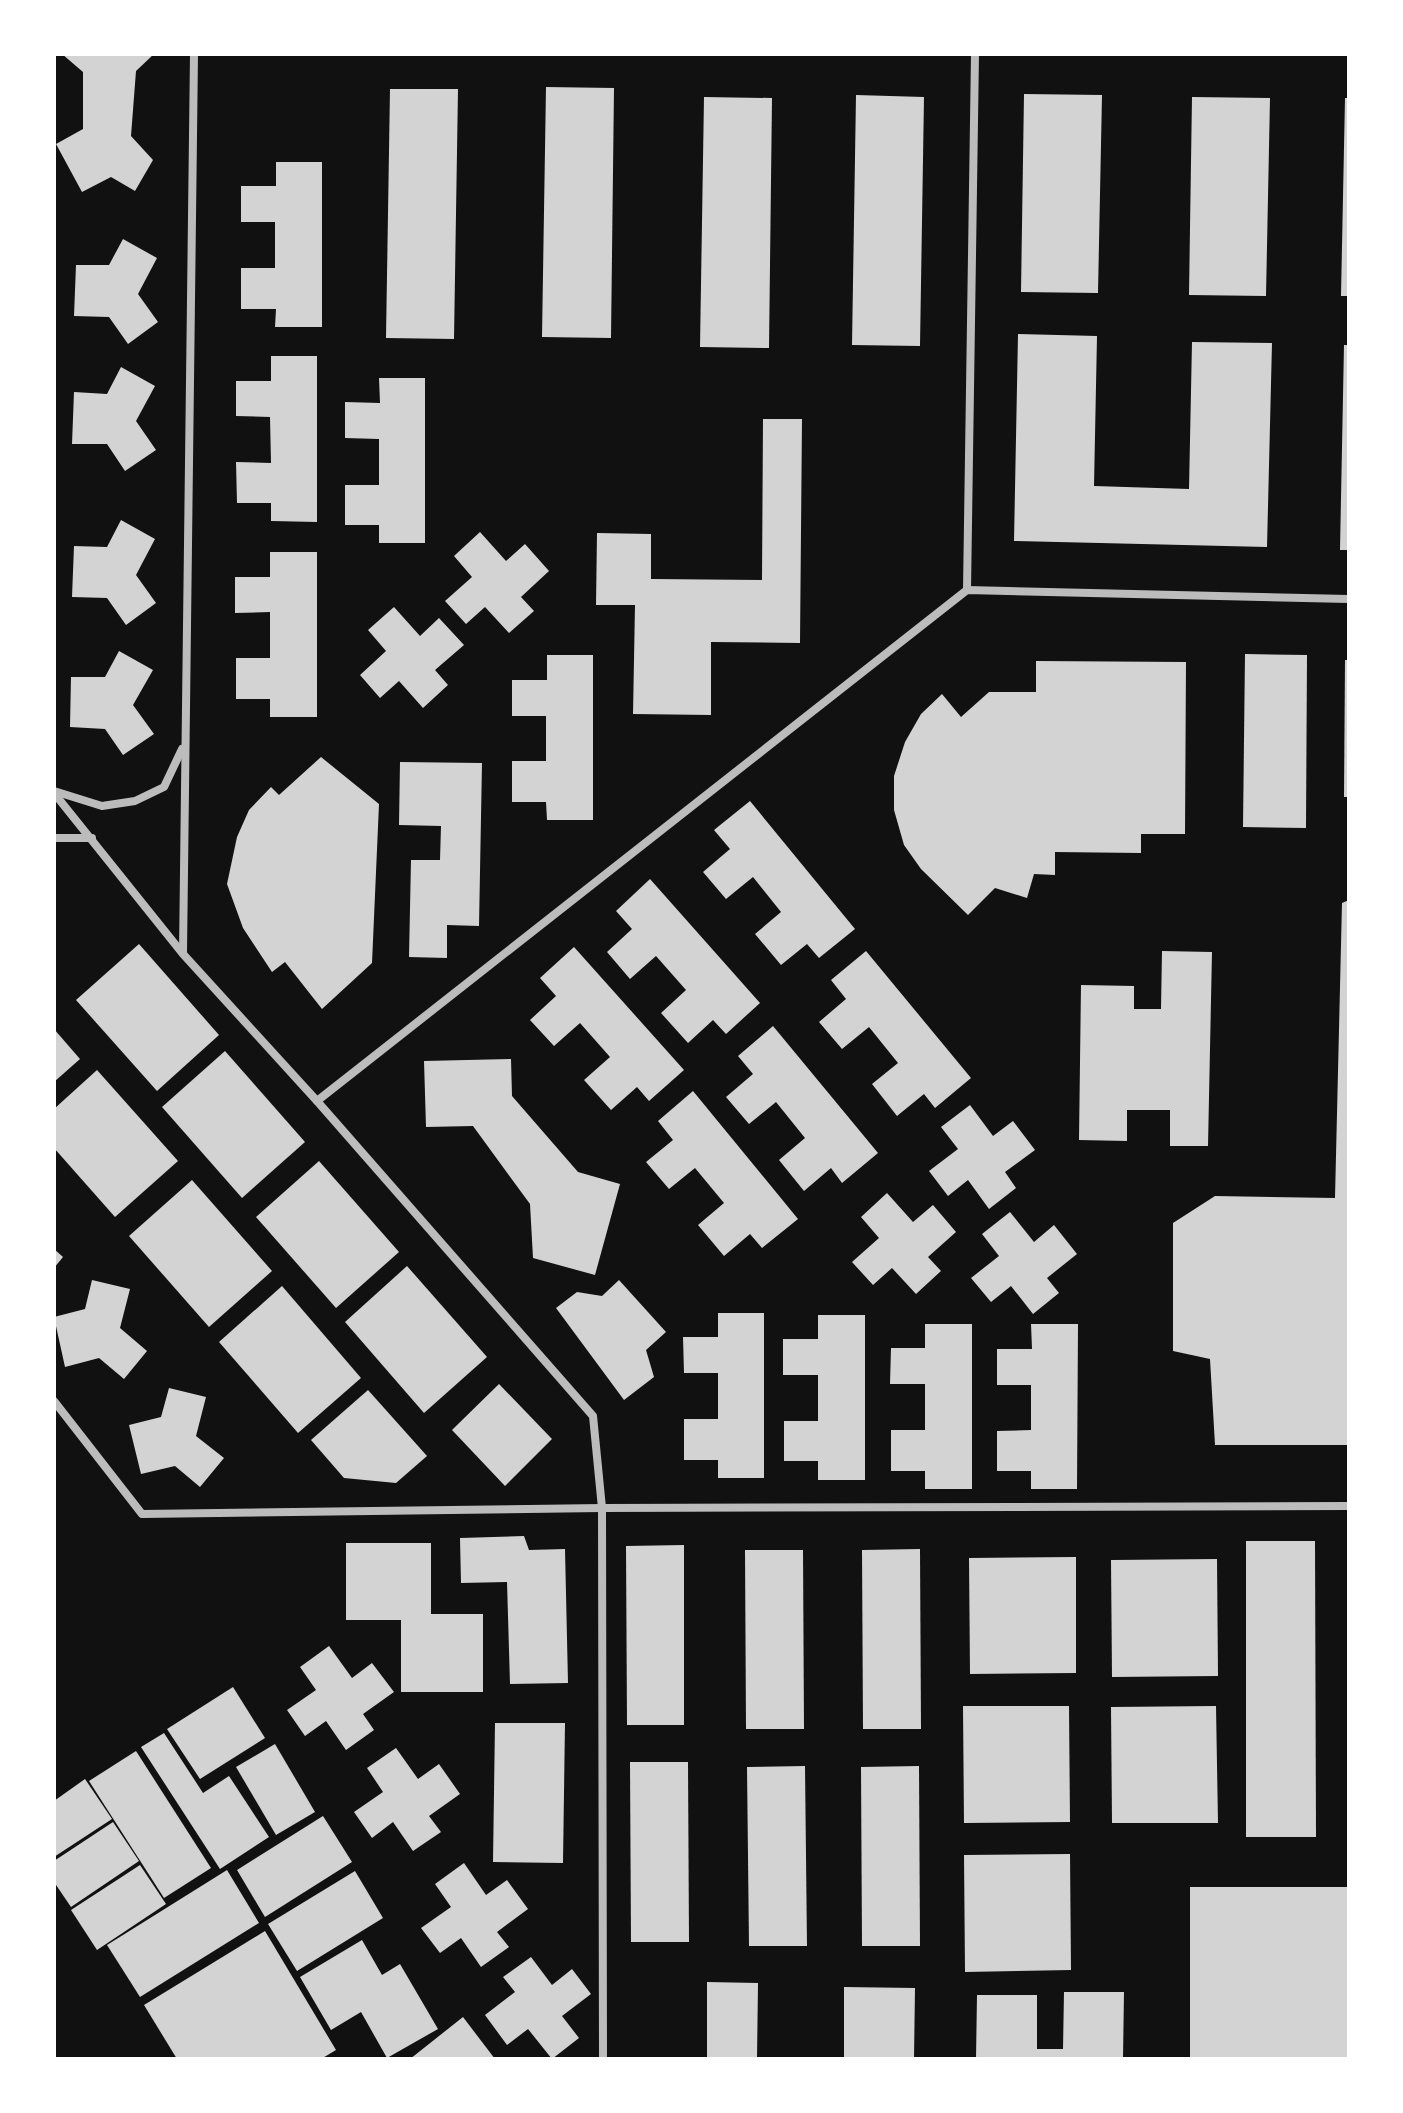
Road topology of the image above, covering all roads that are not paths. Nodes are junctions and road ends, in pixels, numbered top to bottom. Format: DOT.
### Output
graph roads {
  1 [pos="194,54"];
  2 [pos="975,54"];
  3 [pos="967,590"];
  4 [pos="1349,599"];
  5 [pos="184,745"];
  6 [pos="54,792"];
  7 [pos="54,838"];
  8 [pos="92,838"];
  9 [pos="183,954"];
  10 [pos="317,1101"];
  11 [pos="54,1401"];
  12 [pos="1349,1506"];
  13 [pos="602,1508"];
  14 [pos="603,2059"];
  1 -- 5 [label="street"];
  2 -- 3 [label="street"];
  3 -- 4 [label="street"];
  3 -- 10 [label="street"];
  5 -- 6 [label="street"];
  5 -- 9 [label="street"];
  6 -- 8 [label="street"];
  7 -- 8 [label="street"];
  8 -- 9 [label="street"];
  9 -- 10 [label="street"];
  10 -- 13 [label="street"];
  11 -- 13 [label="street"];
  12 -- 13 [label="street"];
  13 -- 14 [label="street"];
}
